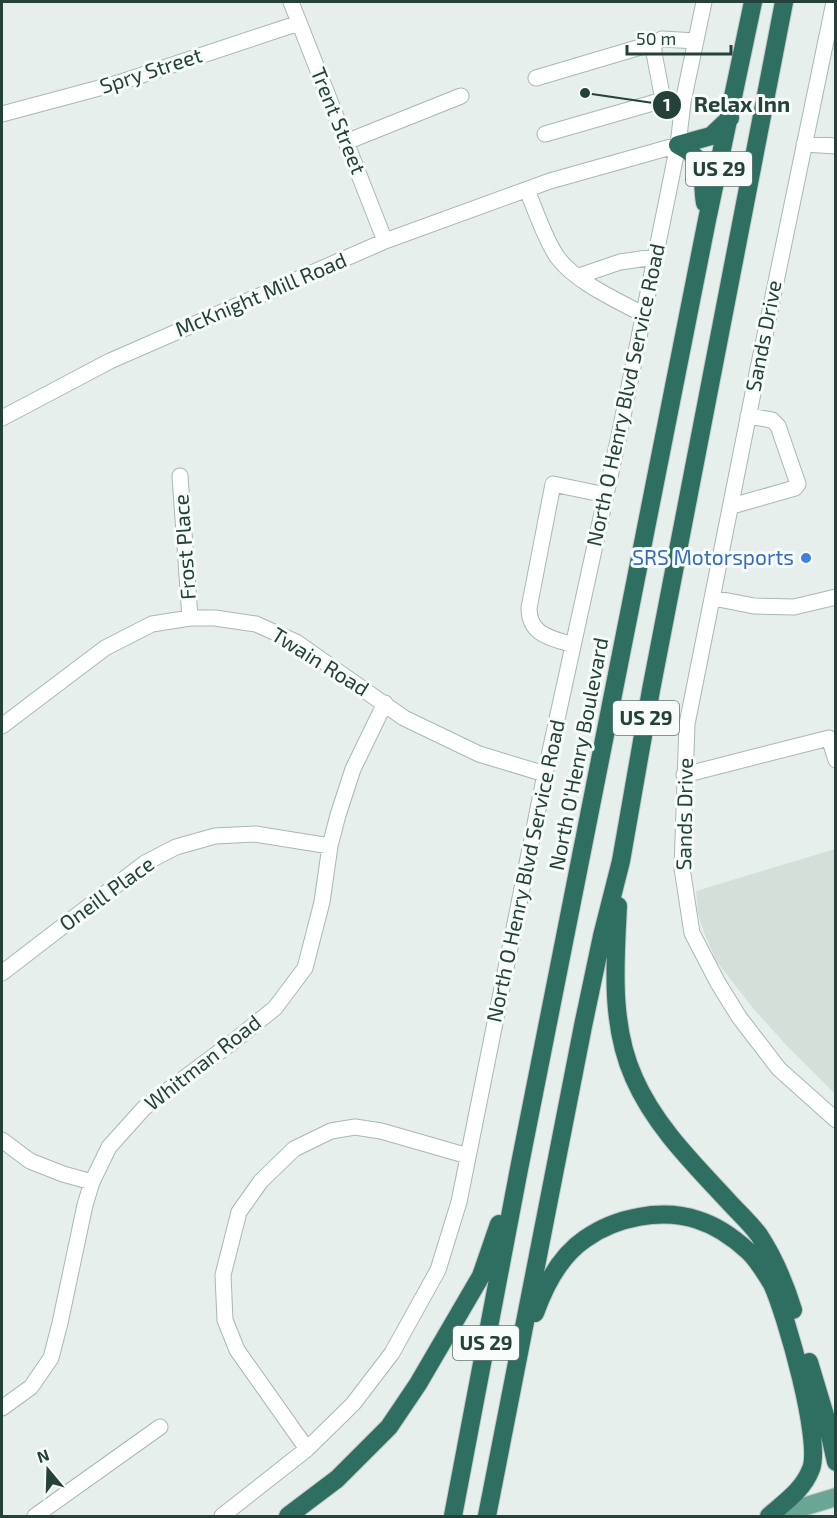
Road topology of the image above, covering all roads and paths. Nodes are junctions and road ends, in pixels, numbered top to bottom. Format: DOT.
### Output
graph roads {
  1 [pos="291,2"];
  2 [pos="704,2"];
  3 [pos="753,2"];
  4 [pos="784,2"];
  5 [pos="834,2"];
  6 [pos="299,23"];
  7 [pos="696,41"];
  8 [pos="654,43"];
  9 [pos="536,78"];
  10 [pos="461,96"];
  11 [pos="663,100"];
  12 [pos="683,102"];
  13 [pos="2,114"];
  14 [pos="730,118"];
  15 [pos="545,134"];
  16 [pos="346,142"];
  17 [pos="804,144"];
  18 [pos="678,145"];
  19 [pos="836,146"];
  20 [pos="527,190"];
  21 [pos="707,219"];
  22 [pos="385,241"];
  23 [pos="656,257"];
  24 [pos="579,276"];
  25 [pos="644,315"];
  26 [pos="748,416"];
  27 [pos="2,418"];
  28 [pos="180,476"];
  29 [pos="606,495"];
  30 [pos="732,506"];
  31 [pos="836,597"];
  32 [pos="713,598"];
  33 [pos="190,618"];
  34 [pos="573,645"];
  35 [pos="385,703"];
  36 [pos="2,726"];
  37 [pos="836,760"];
  38 [pos="545,774"];
  39 [pos="684,775"];
  40 [pos="330,846"];
  41 [pos="621,861"];
  42 [pos="2,974"];
  43 [pos="835,1118"];
  44 [pos="2,1140"];
  45 [pos="468,1156"];
  46 [pos="519,1169"];
  47 [pos="92,1182"];
  48 [pos="816,1385"];
  49 [pos="2,1408"];
  50 [pos="836,1409"];
  51 [pos="160,1427"];
  52 [pos="502,1433"];
  53 [pos="307,1449"];
  54 [pos="836,1462"];
  55 [pos="836,1497"];
  56 [pos="35,1516"];
  57 [pos="222,1516"];
  58 [pos="288,1516"];
  59 [pos="453,1516"];
  60 [pos="487,1516"];
  61 [pos="771,1516"];
  1 -- 6 [label="street, Trent Street"];
  2 -- 7 [label="street"];
  3 -- 14 [label="highway, North O'Henry Boulevard / US 29"];
  4 -- 41 [label="highway, US 29"];
  5 -- 17 [label="street, Sands Drive"];
  6 -- 13 [label="street, Spry Street"];
  6 -- 16 [label="street, Trent Street"];
  7 -- 8 [label="street"];
  7 -- 12 [label="street"];
  8 -- 9 [label="street"];
  8 -- 11 [label="street"];
  10 -- 16 [label="street"];
  11 -- 12 [label="street"];
  11 -- 15 [label="street"];
  12 -- 18 [label="street"];
  14 -- 18 [label="highway"];
  14 -- 21 [label="highway, North O'Henry Boulevard / US 29"];
  16 -- 22 [label="street, Trent Street"];
  17 -- 19 [label="street"];
  17 -- 26 [label="street, Sands Drive"];
  18 -- 20 [label="street, McKnight Mill Road"];
  18 -- 21 [label="highway"];
  18 -- 23 [label="street, North O Henry Blvd Service Road"];
  20 -- 22 [label="street, McKnight Mill Road"];
  20 -- 24 [label="street"];
  21 -- 46 [label="highway, North O'Henry Boulevard / US 29"];
  22 -- 27 [label="street, McKnight Mill Road"];
  23 -- 24 [label="street"];
  23 -- 25 [label="street, North O Henry Blvd Service Road"];
  24 -- 25 [label="street"];
  25 -- 29 [label="street, North O Henry Blvd Service Road"];
  26 -- 30 [label="street, Sands Drive"];
  26 -- 30 [label="street"];
  28 -- 33 [label="street, Frost Place"];
  29 -- 34 [label="street, North O Henry Blvd Service Road"];
  29 -- 34 [label="street"];
  30 -- 32 [label="street, Sands Drive"];
  31 -- 32 [label="street"];
  32 -- 39 [label="street, Sands Drive"];
  33 -- 35 [label="street, Twain Road"];
  33 -- 36 [label="street, Twain Road"];
  34 -- 38 [label="street, North O Henry Blvd Service Road"];
  35 -- 38 [label="street, Twain Road"];
  35 -- 40 [label="street, Whitman Road"];
  37 -- 39 [label="street"];
  38 -- 45 [label="street, North O Henry Blvd Service Road"];
  39 -- 43 [label="street, Sands Drive"];
  40 -- 42 [label="street, Oneill Place"];
  40 -- 47 [label="street, Whitman Road"];
  41 -- 48 [label="highway"];
  41 -- 52 [label="highway, US 29"];
  44 -- 47 [label="street"];
  45 -- 53 [label="street, North O Henry Blvd Service Road"];
  45 -- 53 [label="street"];
  46 -- 58 [label="highway"];
  46 -- 59 [label="highway, North O'Henry Boulevard / US 29"];
  47 -- 49 [label="street, Whitman Road"];
  48 -- 50 [label="highway"];
  48 -- 54 [label="highway"];
  51 -- 56 [label="street"];
  52 -- 60 [label="highway, US 29"];
  52 -- 61 [label="highway"];
  53 -- 57 [label="street, North O Henry Blvd Service Road"];
  55 -- 61 [label="main road"];
}
